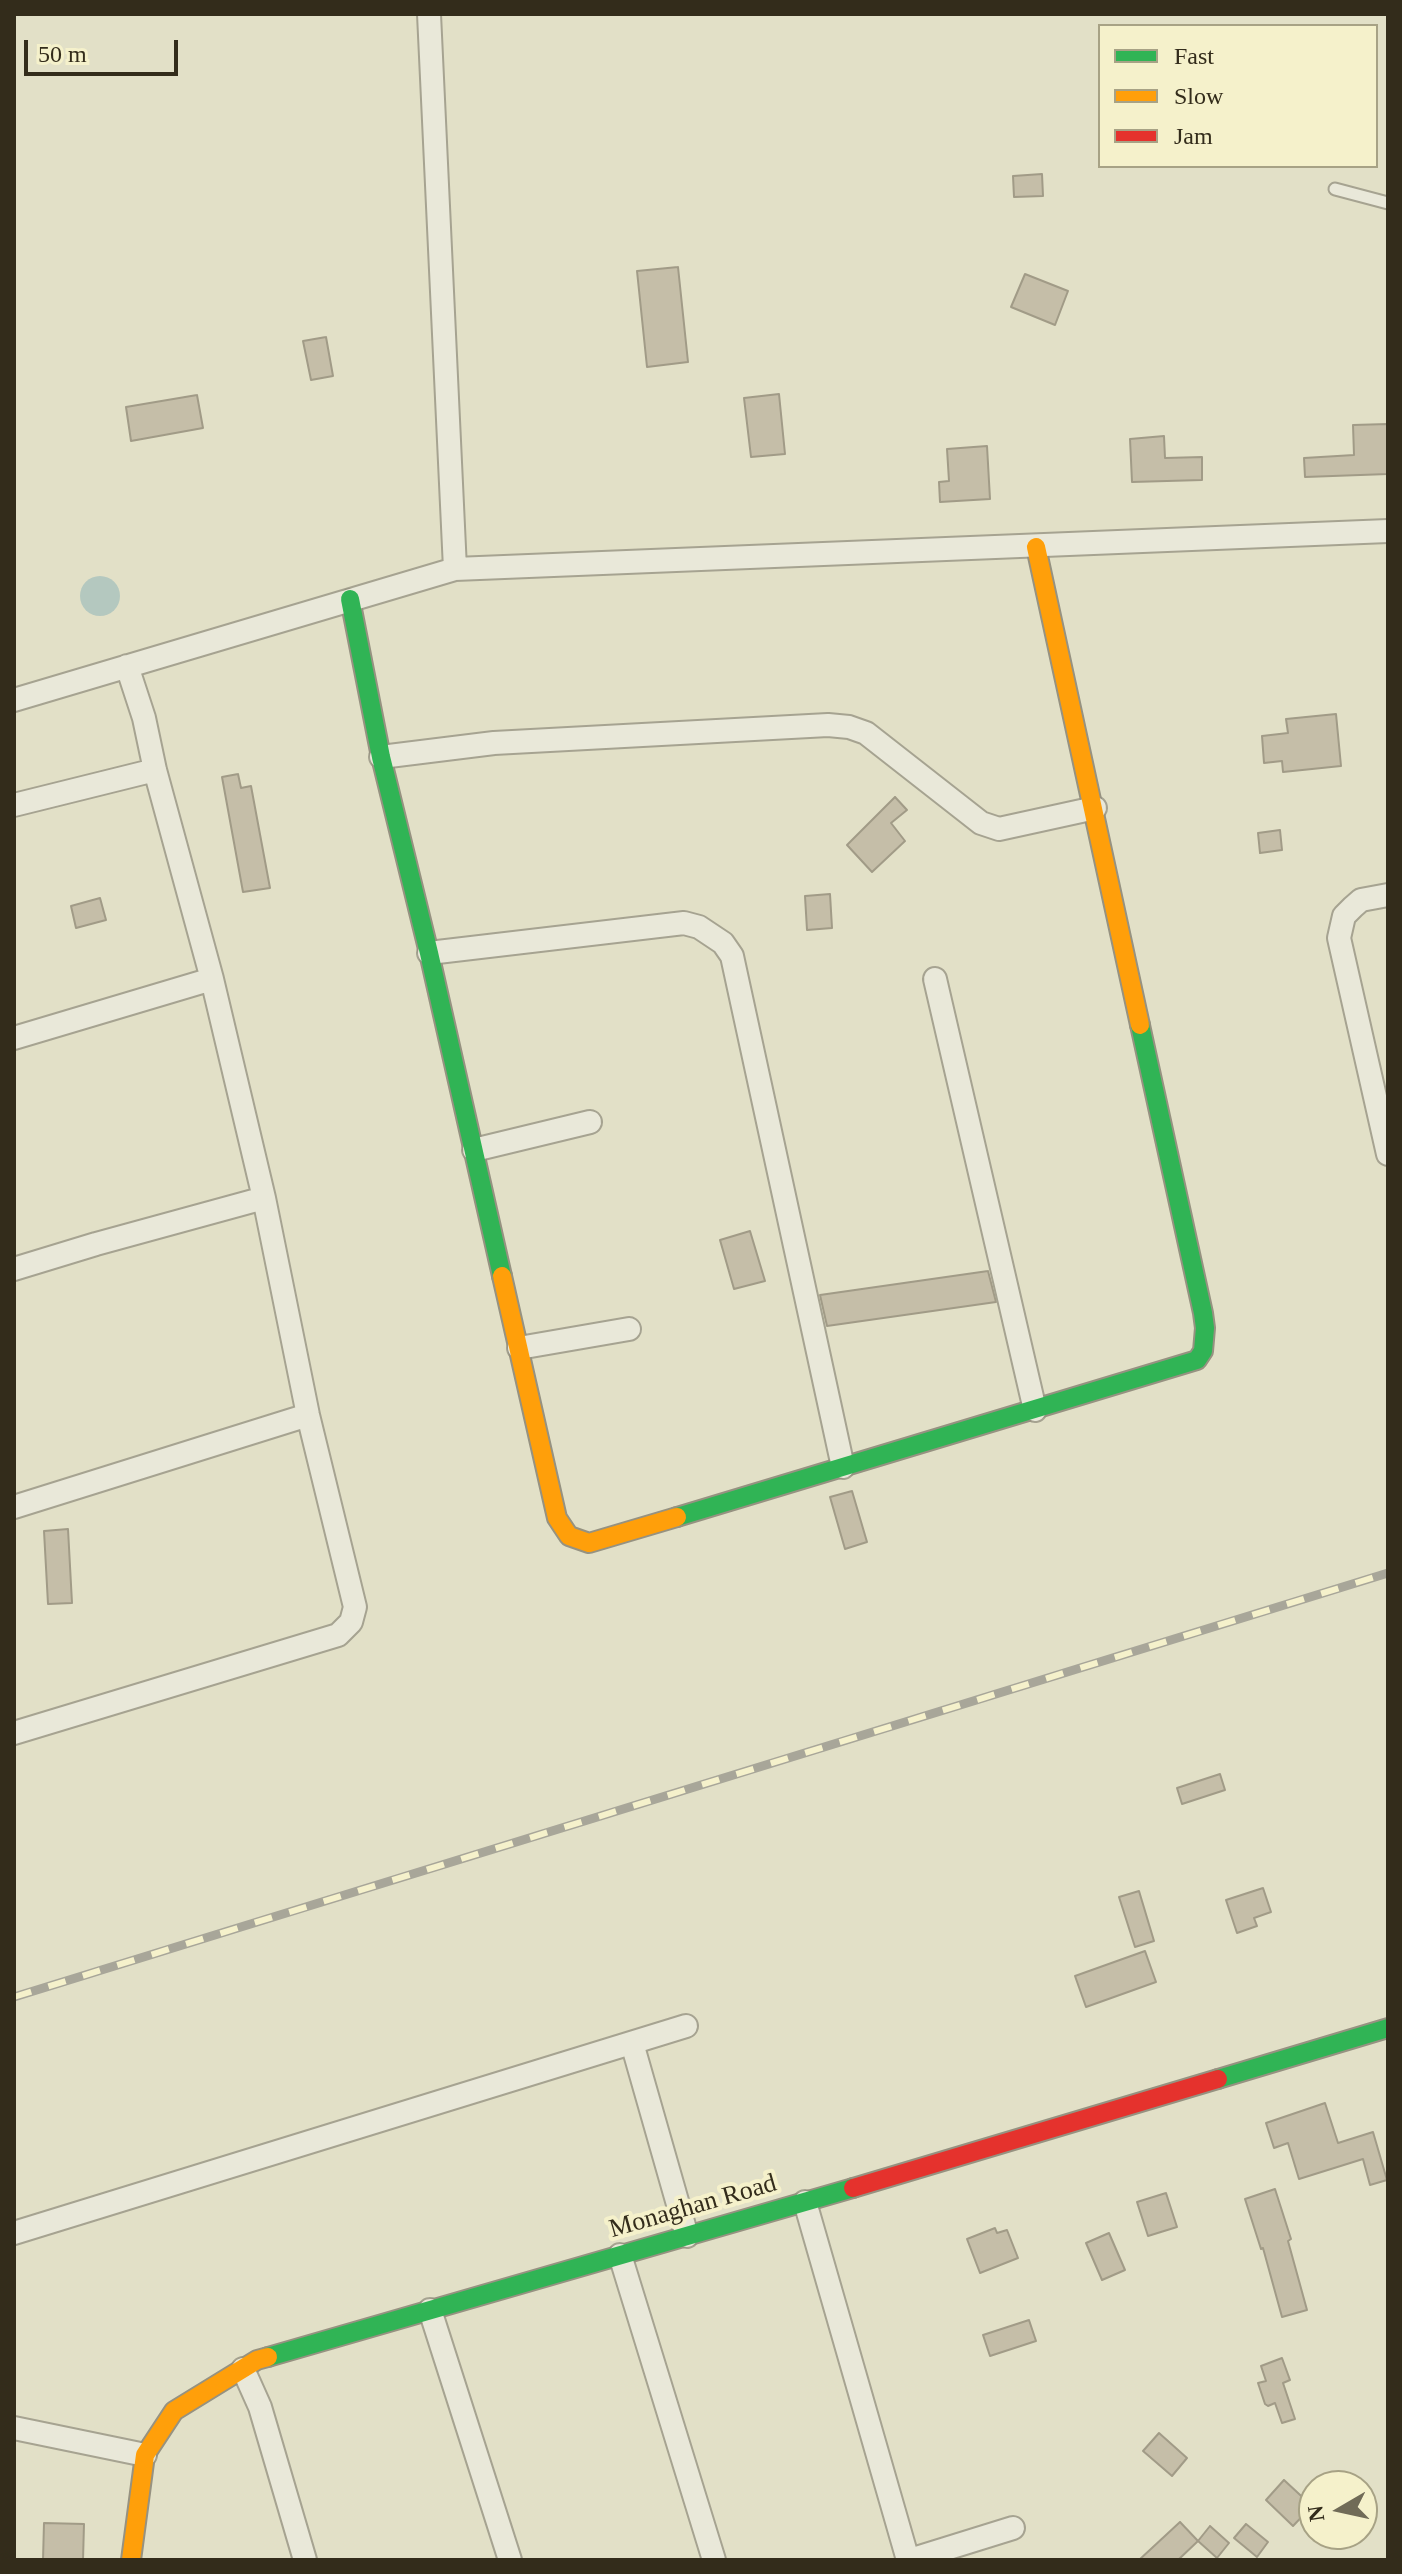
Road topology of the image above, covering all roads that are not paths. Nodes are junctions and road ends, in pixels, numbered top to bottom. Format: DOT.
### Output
graph roads {
  1 [pos="429,14"];
  2 [pos="1335,189"];
  3 [pos="1388,203"];
  4 [pos="1388,531"];
  5 [pos="1036,547"];
  6 [pos="455,569"];
  7 [pos="350,599"];
  8 [pos="127,666"];
  9 [pos="14,700"];
  10 [pos="381,757"];
  11 [pos="155,770"];
  12 [pos="14,805"];
  13 [pos="1095,808"];
  14 [pos="1388,895"];
  15 [pos="429,953"];
  16 [pos="212,979"];
  17 [pos="935,979"];
  18 [pos="14,1038"];
  19 [pos="590,1122"];
  20 [pos="474,1150"];
  21 [pos="1388,1154"];
  22 [pos="264,1198"];
  23 [pos="14,1269"];
  24 [pos="629,1329"];
  25 [pos="519,1348"];
  26 [pos="1035,1410"];
  27 [pos="308,1415"];
  28 [pos="843,1467"];
  29 [pos="14,1507"];
  30 [pos="14,1733"];
  31 [pos="686,2026"];
  32 [pos="1388,2028"];
  33 [pos="632,2043"];
  34 [pos="805,2202"];
  35 [pos="14,2233"];
  36 [pos="687,2236"];
  37 [pos="620,2255"];
  38 [pos="430,2310"];
  39 [pos="243,2369"];
  40 [pos="14,2428"];
  41 [pos="145,2455"];
  42 [pos="1013,2528"];
  43 [pos="131,2560"];
  44 [pos="305,2560"];
  45 [pos="510,2560"];
  46 [pos="714,2560"];
  47 [pos="909,2560"];
  1 -- 6 [label="street"];
  2 -- 3 [label="lane"];
  4 -- 5 [label="street"];
  5 -- 6 [label="street"];
  5 -- 13 [label="street"];
  6 -- 7 [label="street"];
  7 -- 8 [label="street"];
  7 -- 10 [label="street"];
  8 -- 9 [label="street"];
  8 -- 11 [label="street"];
  10 -- 13 [label="street"];
  10 -- 15 [label="street"];
  11 -- 12 [label="street"];
  11 -- 16 [label="street"];
  13 -- 26 [label="street"];
  14 -- 21 [label="street"];
  15 -- 20 [label="street"];
  15 -- 28 [label="street"];
  16 -- 18 [label="street"];
  16 -- 22 [label="street"];
  17 -- 26 [label="street"];
  19 -- 20 [label="street"];
  20 -- 25 [label="street"];
  22 -- 23 [label="street"];
  22 -- 27 [label="street"];
  24 -- 25 [label="street"];
  25 -- 28 [label="street"];
  26 -- 28 [label="street"];
  27 -- 29 [label="street"];
  27 -- 30 [label="street"];
  31 -- 33 [label="street"];
  32 -- 34 [label="street, Monaghan Road"];
  33 -- 35 [label="street"];
  33 -- 36 [label="street"];
  34 -- 36 [label="street, Monaghan Road"];
  34 -- 47 [label="street"];
  36 -- 37 [label="street, Monaghan Road"];
  37 -- 38 [label="street, Monaghan Road"];
  37 -- 46 [label="street"];
  38 -- 39 [label="street, Monaghan Road"];
  38 -- 45 [label="street"];
  39 -- 41 [label="street, Monaghan Road"];
  39 -- 44 [label="street"];
  40 -- 41 [label="street"];
  41 -- 43 [label="street, Monaghan Road"];
  42 -- 47 [label="street"];
}
